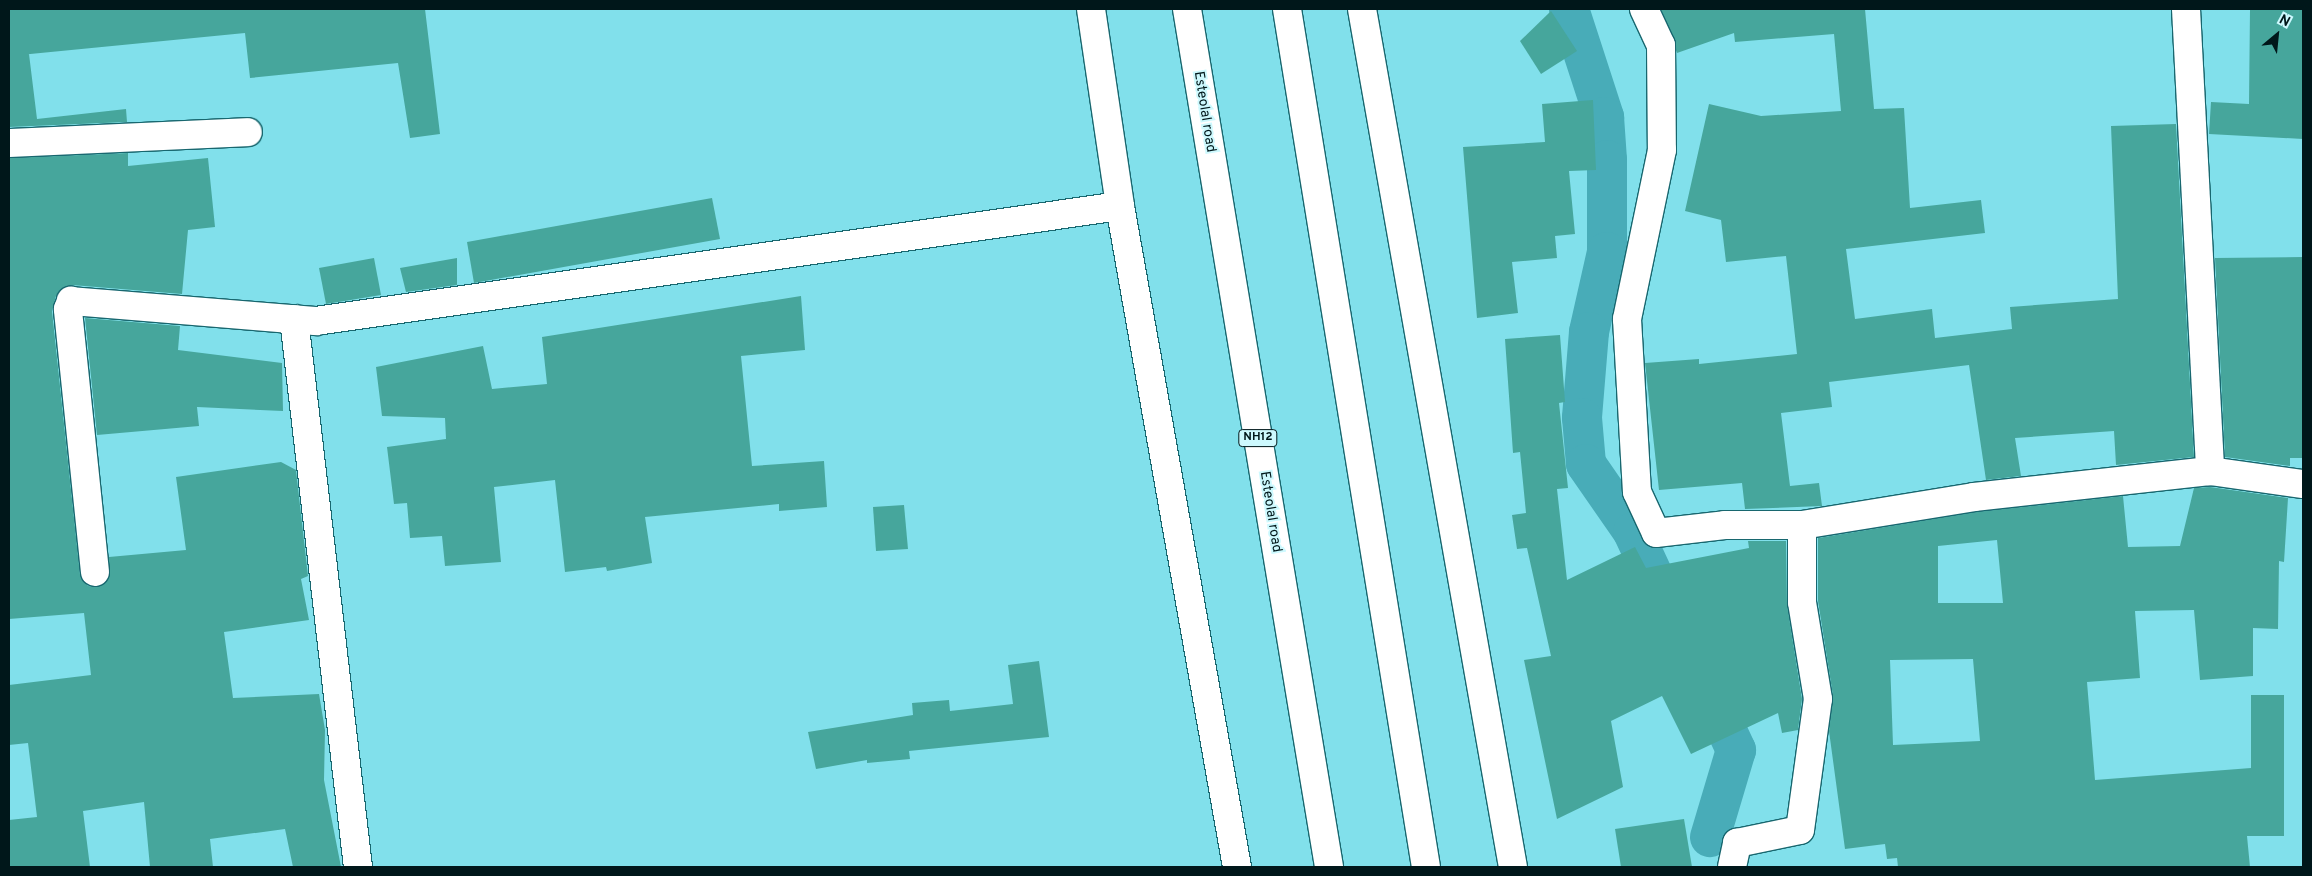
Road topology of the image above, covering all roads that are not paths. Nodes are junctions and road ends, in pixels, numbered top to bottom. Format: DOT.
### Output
graph roads {
  1 [pos="1092,9"];
  2 [pos="1187,9"];
  3 [pos="1287,9"];
  4 [pos="1362,9"];
  5 [pos="1644,9"];
  6 [pos="2186,9"];
  7 [pos="248,132"];
  8 [pos="9,143"];
  9 [pos="1120,206"];
  10 [pos="294,319"];
  11 [pos="2210,471"];
  12 [pos="2303,484"];
  13 [pos="1802,525"];
  14 [pos="95,572"];
  15 [pos="358,867"];
  16 [pos="1237,867"];
  17 [pos="1329,867"];
  18 [pos="1426,867"];
  19 [pos="1513,867"];
  20 [pos="1732,867"];
  1 -- 9 [label="main road"];
  2 -- 17 [label="main road, Esteolal road / NH12"];
  3 -- 18 [label="main road"];
  4 -- 19 [label="main road"];
  5 -- 13 [label="main road"];
  6 -- 11 [label="main road"];
  7 -- 8 [label="main road"];
  9 -- 10 [label="main road"];
  9 -- 16 [label="main road"];
  10 -- 14 [label="main road"];
  10 -- 15 [label="main road"];
  11 -- 12 [label="main road"];
  11 -- 13 [label="main road"];
  13 -- 20 [label="main road"];
}
